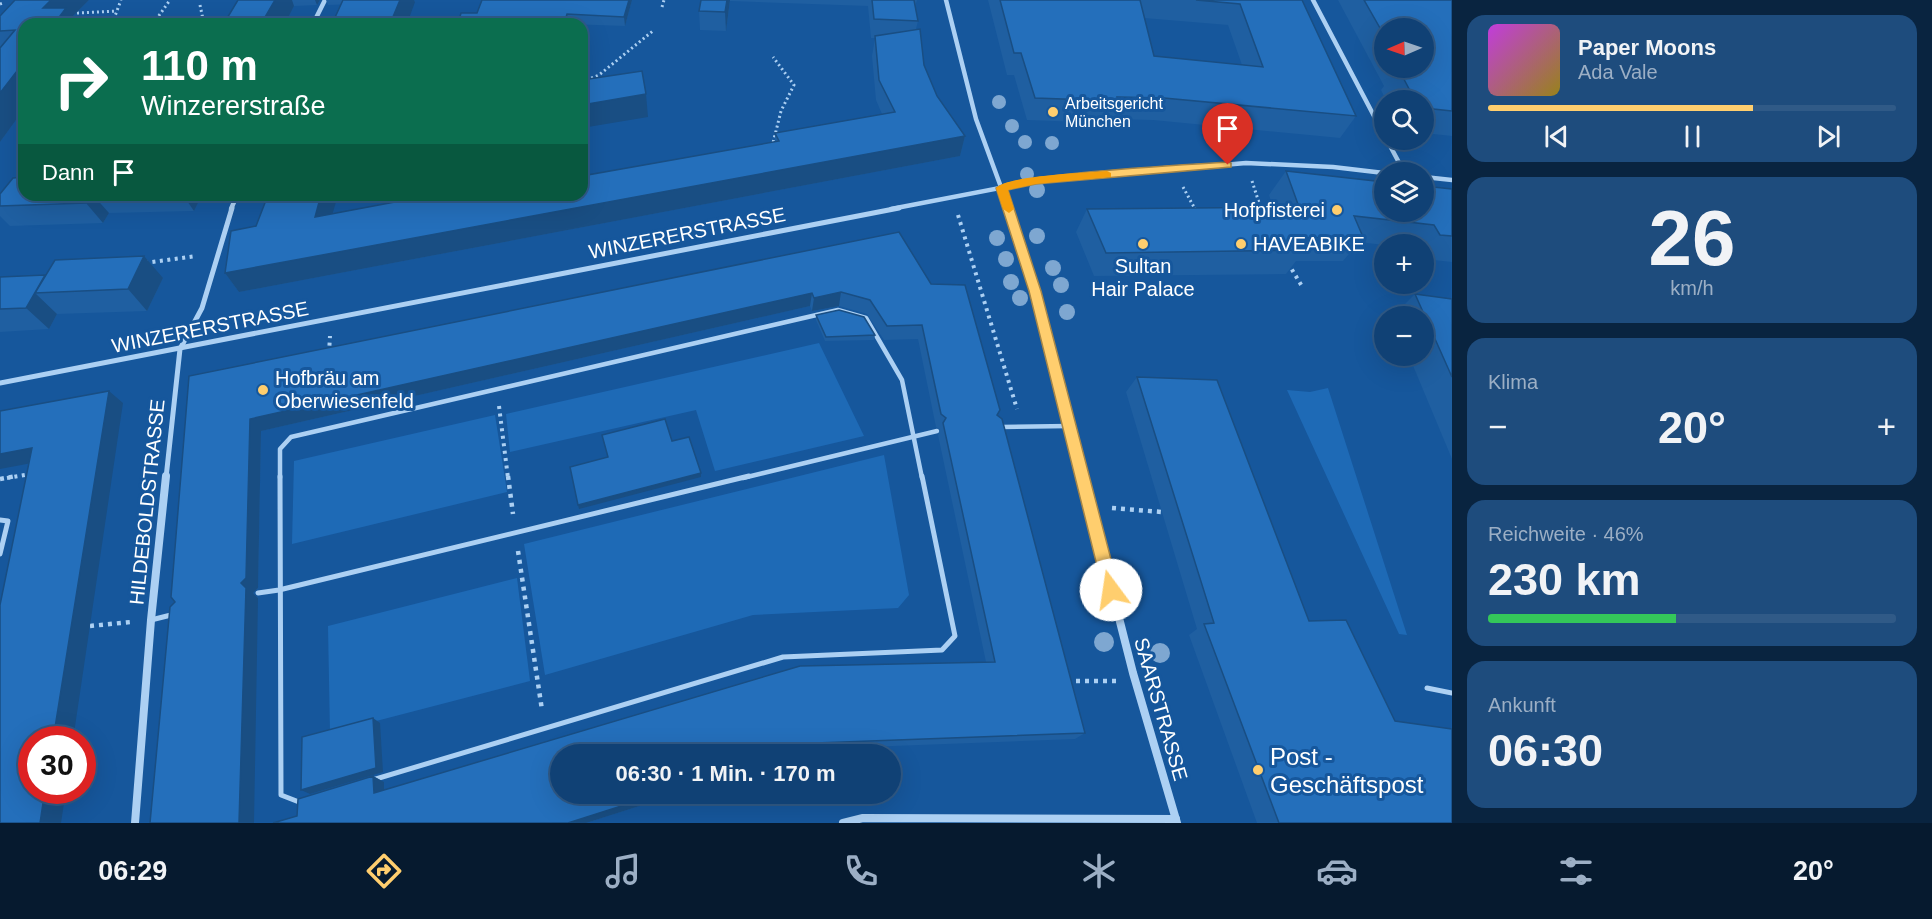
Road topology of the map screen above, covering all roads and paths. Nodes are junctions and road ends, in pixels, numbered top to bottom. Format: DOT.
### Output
graph roads {
  1 [pos="121,0"];
  2 [pos="170,0"];
  3 [pos="325,0"];
  4 [pos="664,0"];
  5 [pos="946,0"];
  6 [pos="1313,0"];
  7 [pos="200,5"];
  8 [pos="662,7"];
  9 [pos="117,11"];
  10 [pos="77,13"];
  11 [pos="114,18"];
  12 [pos="157,18"];
  13 [pos="203,18"];
  14 [pos="316,18"];
  15 [pos="654,30"];
  16 [pos="773,57"];
  17 [pos="588,80"];
  18 [pos="1374,116"];
  19 [pos="771,151"];
  20 [pos="1246,164"];
  21 [pos="1173,170"];
  22 [pos="1374,172"];
  23 [pos="1434,178"];
  24 [pos="1452,180"];
  25 [pos="1002,188"];
  26 [pos="952,197"];
  27 [pos="234,201"];
  28 [pos="1195,211"];
  29 [pos="1263,217"];
  30 [pos="219,252"];
  31 [pos="1285,258"];
  32 [pos="140,264"];
  33 [pos="1303,288"];
  34 [pos="180,349"];
  35 [pos="0,382"];
  36 [pos="497,389"];
  37 [pos="1069,426"];
  38 [pos="995,427"];
  39 [pos="1022,427"];
  40 [pos="937,431"];
  41 [pos="914,436"];
  42 [pos="1090,507"];
  43 [pos="1162,512"];
  44 [pos="0,520"];
  45 [pos="515,532"];
  46 [pos="0,554"];
  47 [pos="279,590"];
  48 [pos="258,593"];
  49 [pos="185,610"];
  50 [pos="151,620"];
  51 [pos="90,626"];
  52 [pos="1060,681"];
  53 [pos="1135,681"];
  54 [pos="1427,688"];
  55 [pos="1452,693"];
  56 [pos="545,729"];
  57 [pos="1176,821"];
  58 [pos="135,823"];
  59 [pos="843,823"];
  1 -- 9 [label="path"];
  2 -- 12 [label="path"];
  3 -- 14 [label="street"];
  4 -- 8 [label="path"];
  5 -- 25 [label="street, SAARSTRASSE"];
  6 -- 18 [label="street"];
  7 -- 13 [label="path"];
  9 -- 10 [label="path"];
  9 -- 11 [label="path"];
  15 -- 17 [label="path"];
  16 -- 19 [label="path"];
  20 -- 21 [label="street, WINZERERSTRASSE"];
  20 -- 22 [label="street, WINZERERSTRASSE"];
  20 -- 29 [label="path"];
  21 -- 25 [label="street, WINZERERSTRASSE"];
  21 -- 28 [label="path"];
  23 -- 24 [label="street"];
  25 -- 26 [label="street, WINZERERSTRASSE"];
  25 -- 37 [label="street, SAARSTRASSE"];
  26 -- 34 [label="street, WINZERERSTRASSE"];
  26 -- 39 [label="path"];
  27 -- 30 [label="street, HILDEBOLDSTRASSE"];
  30 -- 32 [label="path"];
  30 -- 34 [label="street, HILDEBOLDSTRASSE"];
  31 -- 33 [label="path"];
  34 -- 35 [label="street, WINZERERSTRASSE"];
  34 -- 50 [label="street, HILDEBOLDSTRASSE"];
  36 -- 41 [label="lane"];
  36 -- 45 [label="path"];
  36 -- 47 [label="lane"];
  37 -- 39 [label="lane"];
  37 -- 42 [label="street, SAARSTRASSE"];
  38 -- 39 [label="lane"];
  40 -- 41 [label="lane"];
  41 -- 45 [label="lane"];
  41 -- 56 [label="lane"];
  42 -- 43 [label="path"];
  42 -- 53 [label="street, SAARSTRASSE"];
  44 -- 46 [label="lane"];
  45 -- 47 [label="lane"];
  45 -- 56 [label="path"];
  47 -- 48 [label="lane"];
  47 -- 56 [label="lane"];
  49 -- 50 [label="lane"];
  50 -- 51 [label="path"];
  50 -- 58 [label="street, HILDEBOLDSTRASSE"];
  52 -- 53 [label="path"];
  53 -- 57 [label="street, SAARSTRASSE"];
  54 -- 55 [label="lane"];
  57 -- 59 [label="street"];
}
